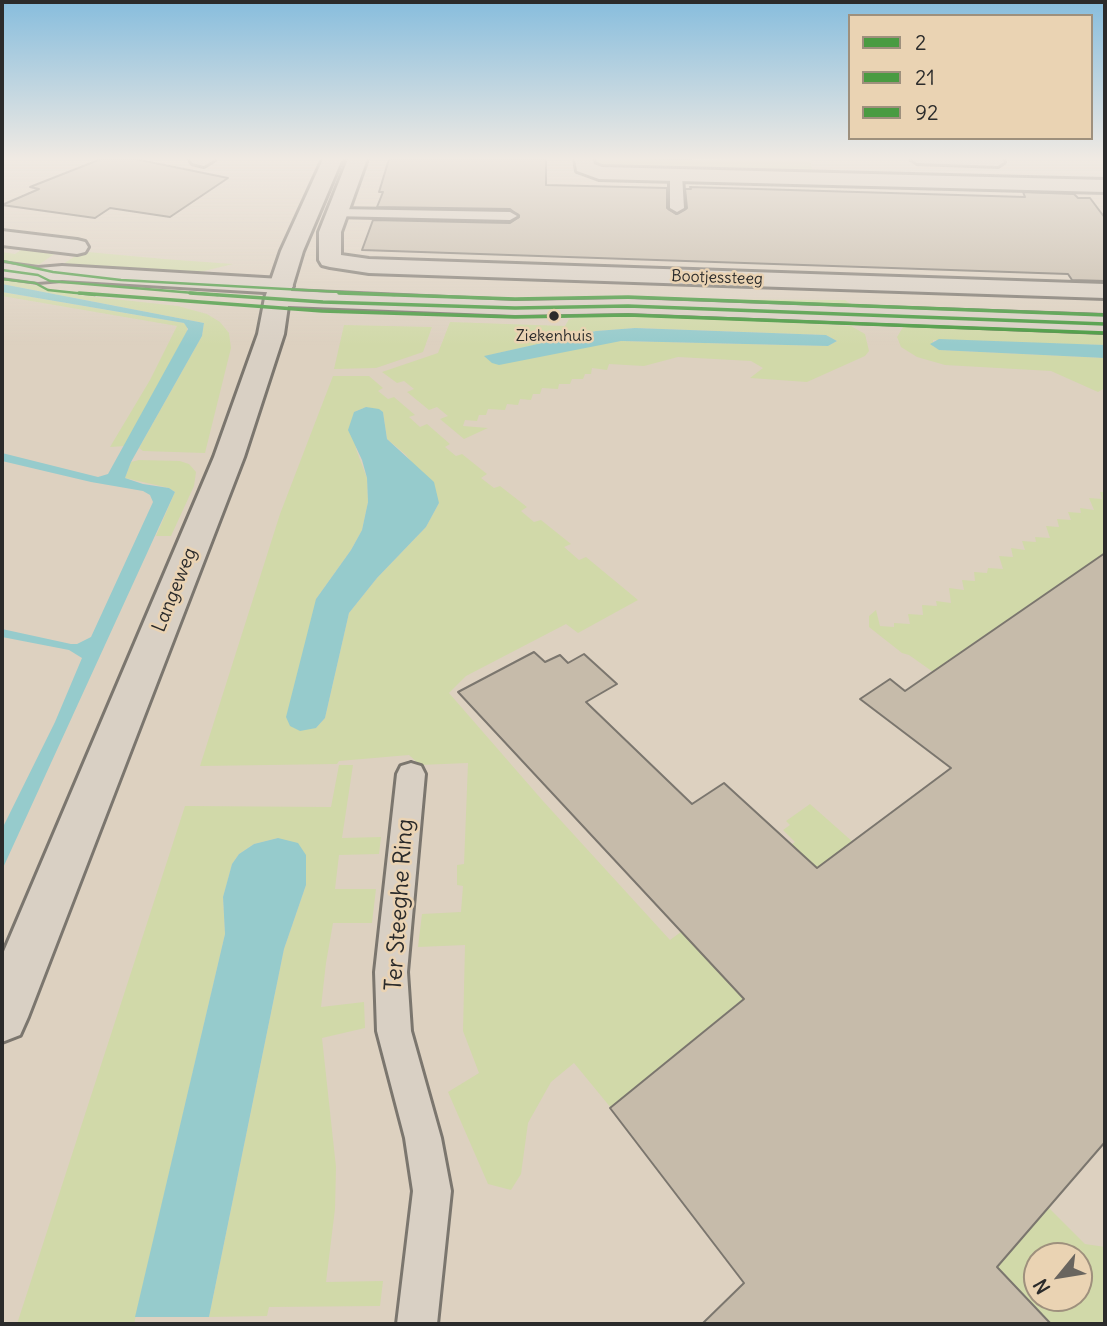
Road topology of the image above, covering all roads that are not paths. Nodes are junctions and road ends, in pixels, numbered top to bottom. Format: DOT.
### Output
graph roads {
  1 [pos="305,221"];
  2 [pos="335,221"];
  3 [pos="2,237"];
  4 [pos="2,270"];
  5 [pos="38,275"];
  6 [pos="1105,291"];
  7 [pos="279,292"];
  8 [pos="1105,305"];
  9 [pos="1105,324"];
  10 [pos="411,774"];
  11 [pos="2,1017"];
  12 [pos="418,1324"];
  1 -- 7 [label="main road, Langeweg"];
  2 -- 6 [label="main road, Bootjessteeg"];
  3 -- 5 [label="main road"];
  4 -- 5 [label="main road"];
  5 -- 7 [label="main road"];
  7 -- 8 [label="main road, Bootjessteeg"];
  7 -- 9 [label="main road, Bootjessteeg"];
  7 -- 11 [label="main road, Langeweg"];
  10 -- 12 [label="lane, Ter Steeghe Ring"];
}
